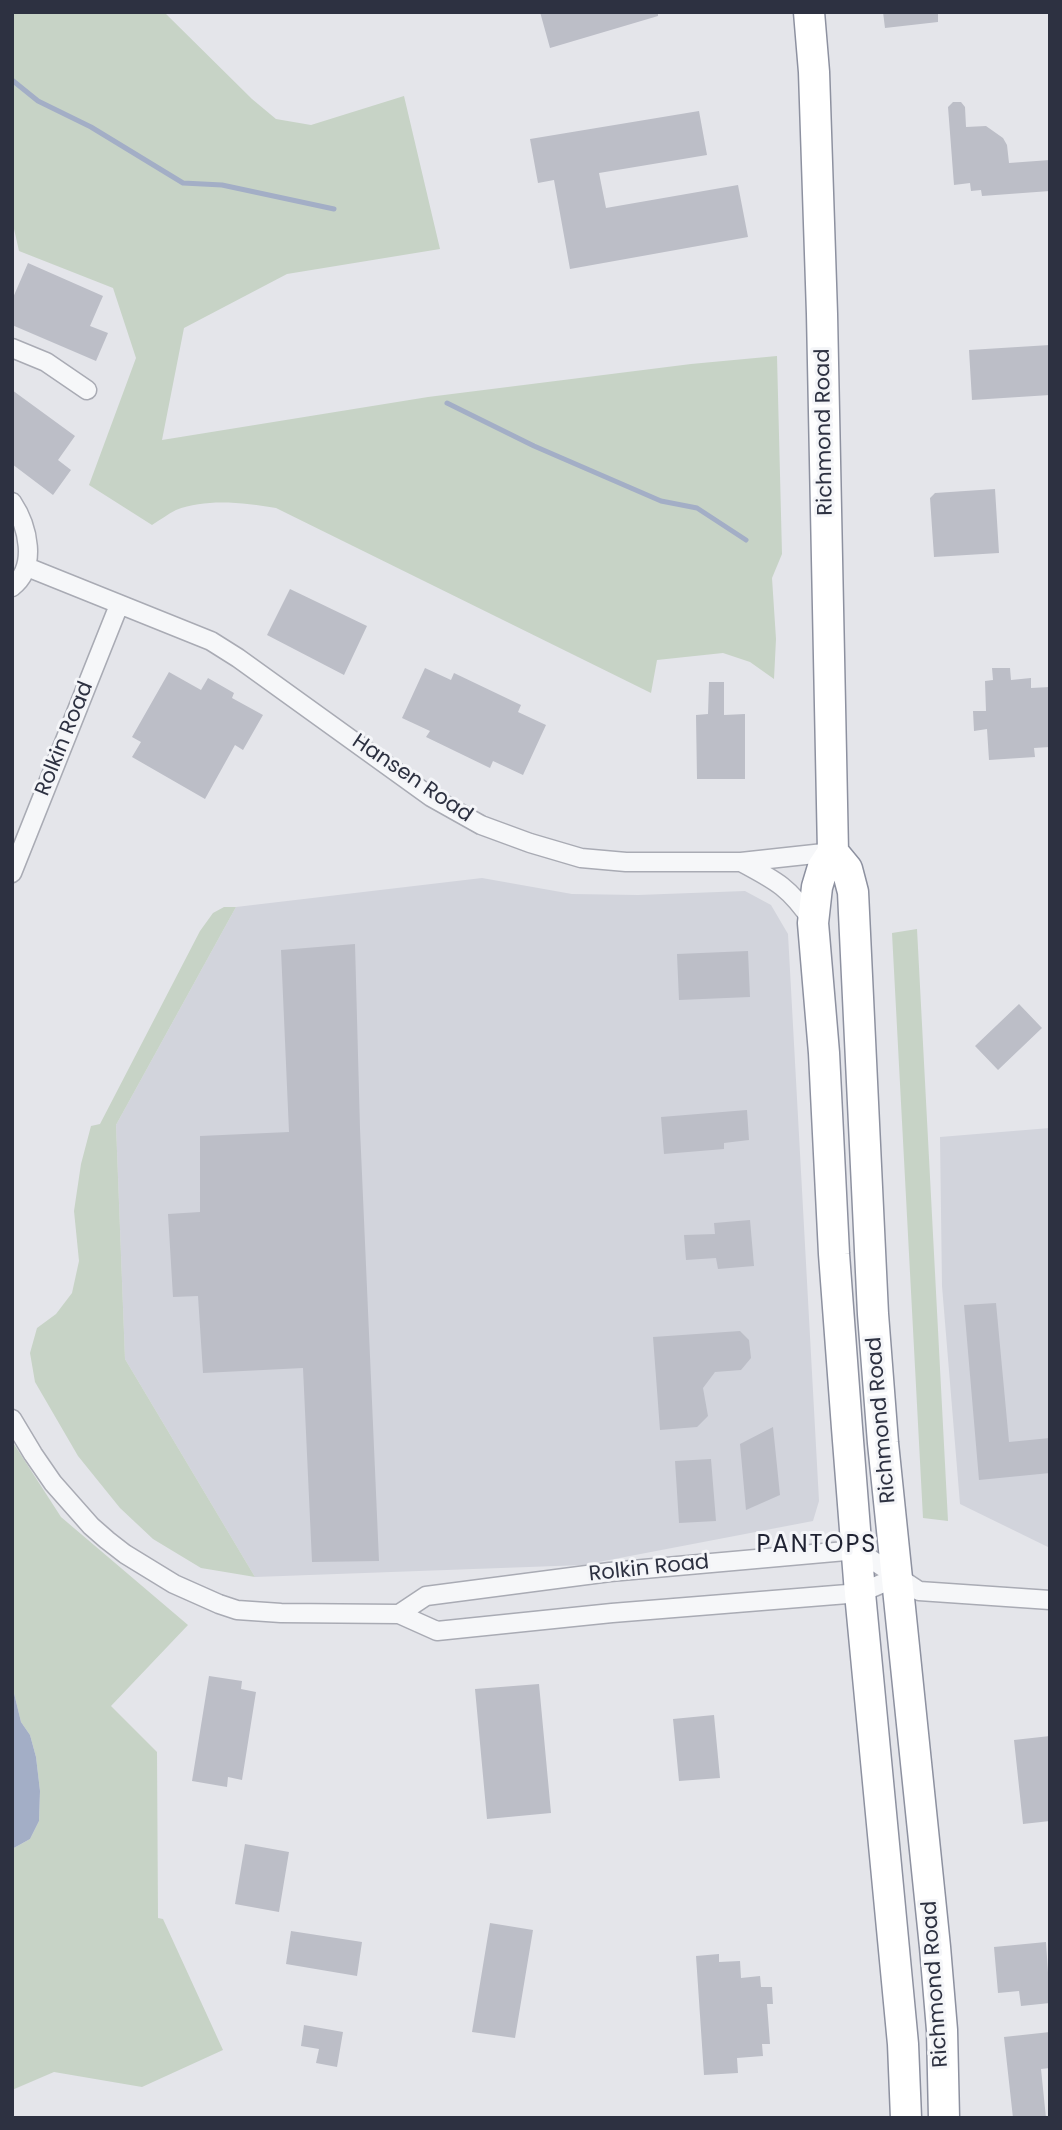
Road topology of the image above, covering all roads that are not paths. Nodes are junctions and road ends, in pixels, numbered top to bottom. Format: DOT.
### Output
graph roads {
  1 [pos="809,12"];
  2 [pos="12,348"];
  3 [pos="87,390"];
  4 [pos="12,502"];
  5 [pos="27,567"];
  6 [pos="12,587"];
  7 [pos="119,605"];
  8 [pos="833,852"];
  9 [pos="741,862"];
  10 [pos="12,873"];
  11 [pos="813,923"];
  12 [pos="12,1419"];
  13 [pos="857,1550"];
  14 [pos="897,1577"];
  15 [pos="860,1593"];
  16 [pos="1050,1600"];
  17 [pos="399,1614"];
  18 [pos="906,2118"];
  19 [pos="944,2118"];
  1 -- 8 [label="highway, Richmond Road"];
  2 -- 3 [label="street"];
  4 -- 5 [label="street"];
  5 -- 6 [label="street"];
  5 -- 7 [label="street, Hansen Road"];
  7 -- 9 [label="street, Hansen Road"];
  7 -- 10 [label="street, Rolkin Road"];
  8 -- 9 [label="street, Hansen Road"];
  8 -- 11 [label="highway, Richmond Road"];
  8 -- 14 [label="highway, Richmond Road"];
  9 -- 11 [label="street"];
  11 -- 13 [label="highway, Richmond Road"];
  12 -- 17 [label="street, Rolkin Road"];
  13 -- 14 [label="street"];
  13 -- 15 [label="highway, Richmond Road"];
  13 -- 17 [label="street, Rolkin Road"];
  14 -- 15 [label="street, Rolkin Road"];
  14 -- 16 [label="street"];
  14 -- 19 [label="highway, Richmond Road"];
  15 -- 17 [label="street, Rolkin Road"];
  15 -- 18 [label="highway, Richmond Road"];
}
